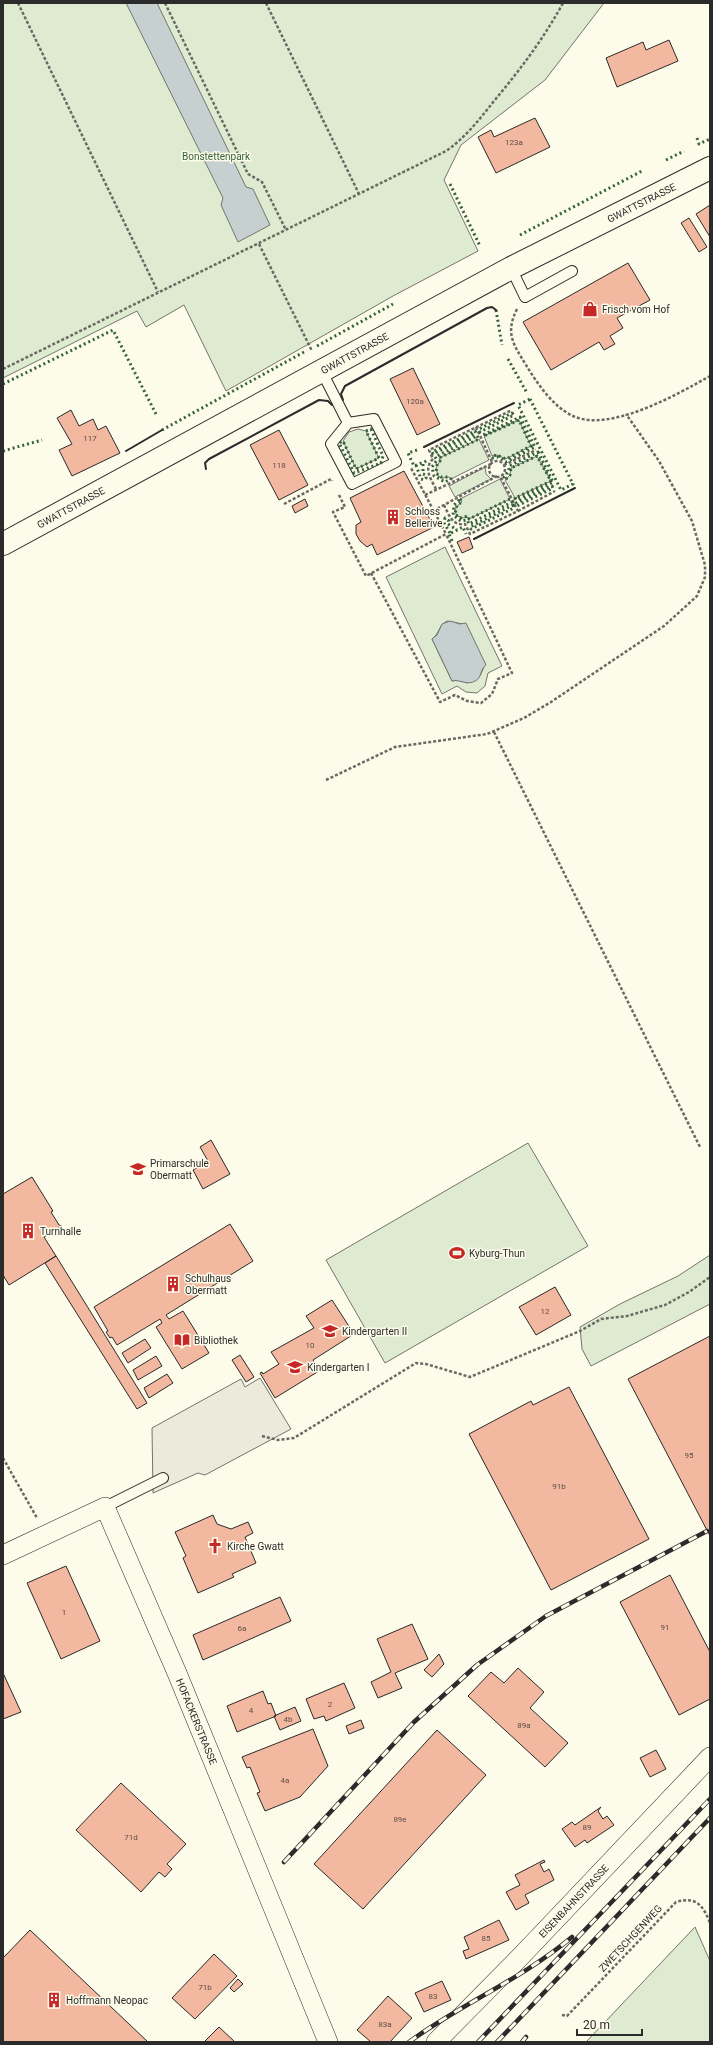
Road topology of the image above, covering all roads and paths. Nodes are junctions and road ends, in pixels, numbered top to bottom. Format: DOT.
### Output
graph roads {
  1 [pos="18,3"];
  2 [pos="165,3"];
  3 [pos="266,3"];
  4 [pos="563,3"];
  5 [pos="710,168"];
  6 [pos="359,194"];
  7 [pos="286,230"];
  8 [pos="259,244"];
  9 [pos="511,268"];
  10 [pos="572,271"];
  11 [pos="158,292"];
  12 [pos="525,297"];
  13 [pos="3,369"];
  14 [pos="322,372"];
  15 [pos="710,376"];
  16 [pos="512,410"];
  17 [pos="626,414"];
  18 [pos="348,423"];
  19 [pos="476,427"];
  20 [pos="536,450"];
  21 [pos="396,462"];
  22 [pos="492,463"];
  23 [pos="504,465"];
  24 [pos="499,476"];
  25 [pos="352,484"];
  26 [pos="436,489"];
  27 [pos="555,491"];
  28 [pos="338,492"];
  29 [pos="425,495"];
  30 [pos="284,504"];
  31 [pos="444,505"];
  32 [pos="433,511"];
  33 [pos="518,511"];
  34 [pos="446,534"];
  35 [pos="3,544"];
  36 [pos="371,573"];
  37 [pos="494,732"];
  38 [pos="326,780"];
  39 [pos="700,1147"];
  40 [pos="710,1277"];
  41 [pos="262,1436"];
  42 [pos="3,1458"];
  43 [pos="163,1478"];
  44 [pos="105,1507"];
  45 [pos="48,1536"];
  46 [pos="3,1555"];
  47 [pos="710,1758"];
  48 [pos="710,1923"];
  49 [pos="562,2015"];
  50 [pos="328,2042"];
  51 [pos="436,2042"];
  1 -- 11 [label="path"];
  2 -- 7 [label="path"];
  3 -- 6 [label="path"];
  4 -- 6 [label="path"];
  5 -- 9 [label="main road, GWATTSTRASSE"];
  6 -- 7 [label="path"];
  7 -- 8 [label="path"];
  8 -- 11 [label="path"];
  8 -- 14 [label="path"];
  9 -- 12 [label="lane"];
  9 -- 14 [label="main road, GWATTSTRASSE"];
  10 -- 12 [label="lane"];
  11 -- 13 [label="path"];
  12 -- 17 [label="path"];
  14 -- 18 [label="lane"];
  14 -- 35 [label="main road, GWATTSTRASSE"];
  15 -- 17 [label="path"];
  16 -- 19 [label="path"];
  17 -- 37 [label="path"];
  18 -- 21 [label="lane"];
  18 -- 25 [label="lane"];
  19 -- 22 [label="path"];
  19 -- 26 [label="path"];
  20 -- 23 [label="path"];
  21 -- 25 [label="lane"];
  21 -- 29 [label="path"];
  22 -- 23 [label="path"];
  22 -- 24 [label="path"];
  22 -- 26 [label="path"];
  23 -- 24 [label="path"];
  24 -- 31 [label="path"];
  24 -- 33 [label="path"];
  25 -- 28 [label="path"];
  26 -- 29 [label="path"];
  27 -- 33 [label="path"];
  28 -- 30 [label="path"];
  28 -- 36 [label="path"];
  29 -- 32 [label="path"];
  31 -- 32 [label="path"];
  31 -- 33 [label="path"];
  32 -- 34 [label="path"];
  34 -- 36 [label="path"];
  34 -- 36 [label="path"];
  37 -- 38 [label="path"];
  37 -- 39 [label="path"];
  40 -- 41 [label="path"];
  42 -- 45 [label="path"];
  43 -- 44 [label="lane"];
  44 -- 45 [label="street"];
  44 -- 50 [label="street, HOFACKERSTRASSE"];
  45 -- 46 [label="street"];
  47 -- 51 [label="street, EISENBAHNSTRASSE"];
  48 -- 49 [label="path, ZWETSCHGENWEG"];
}
